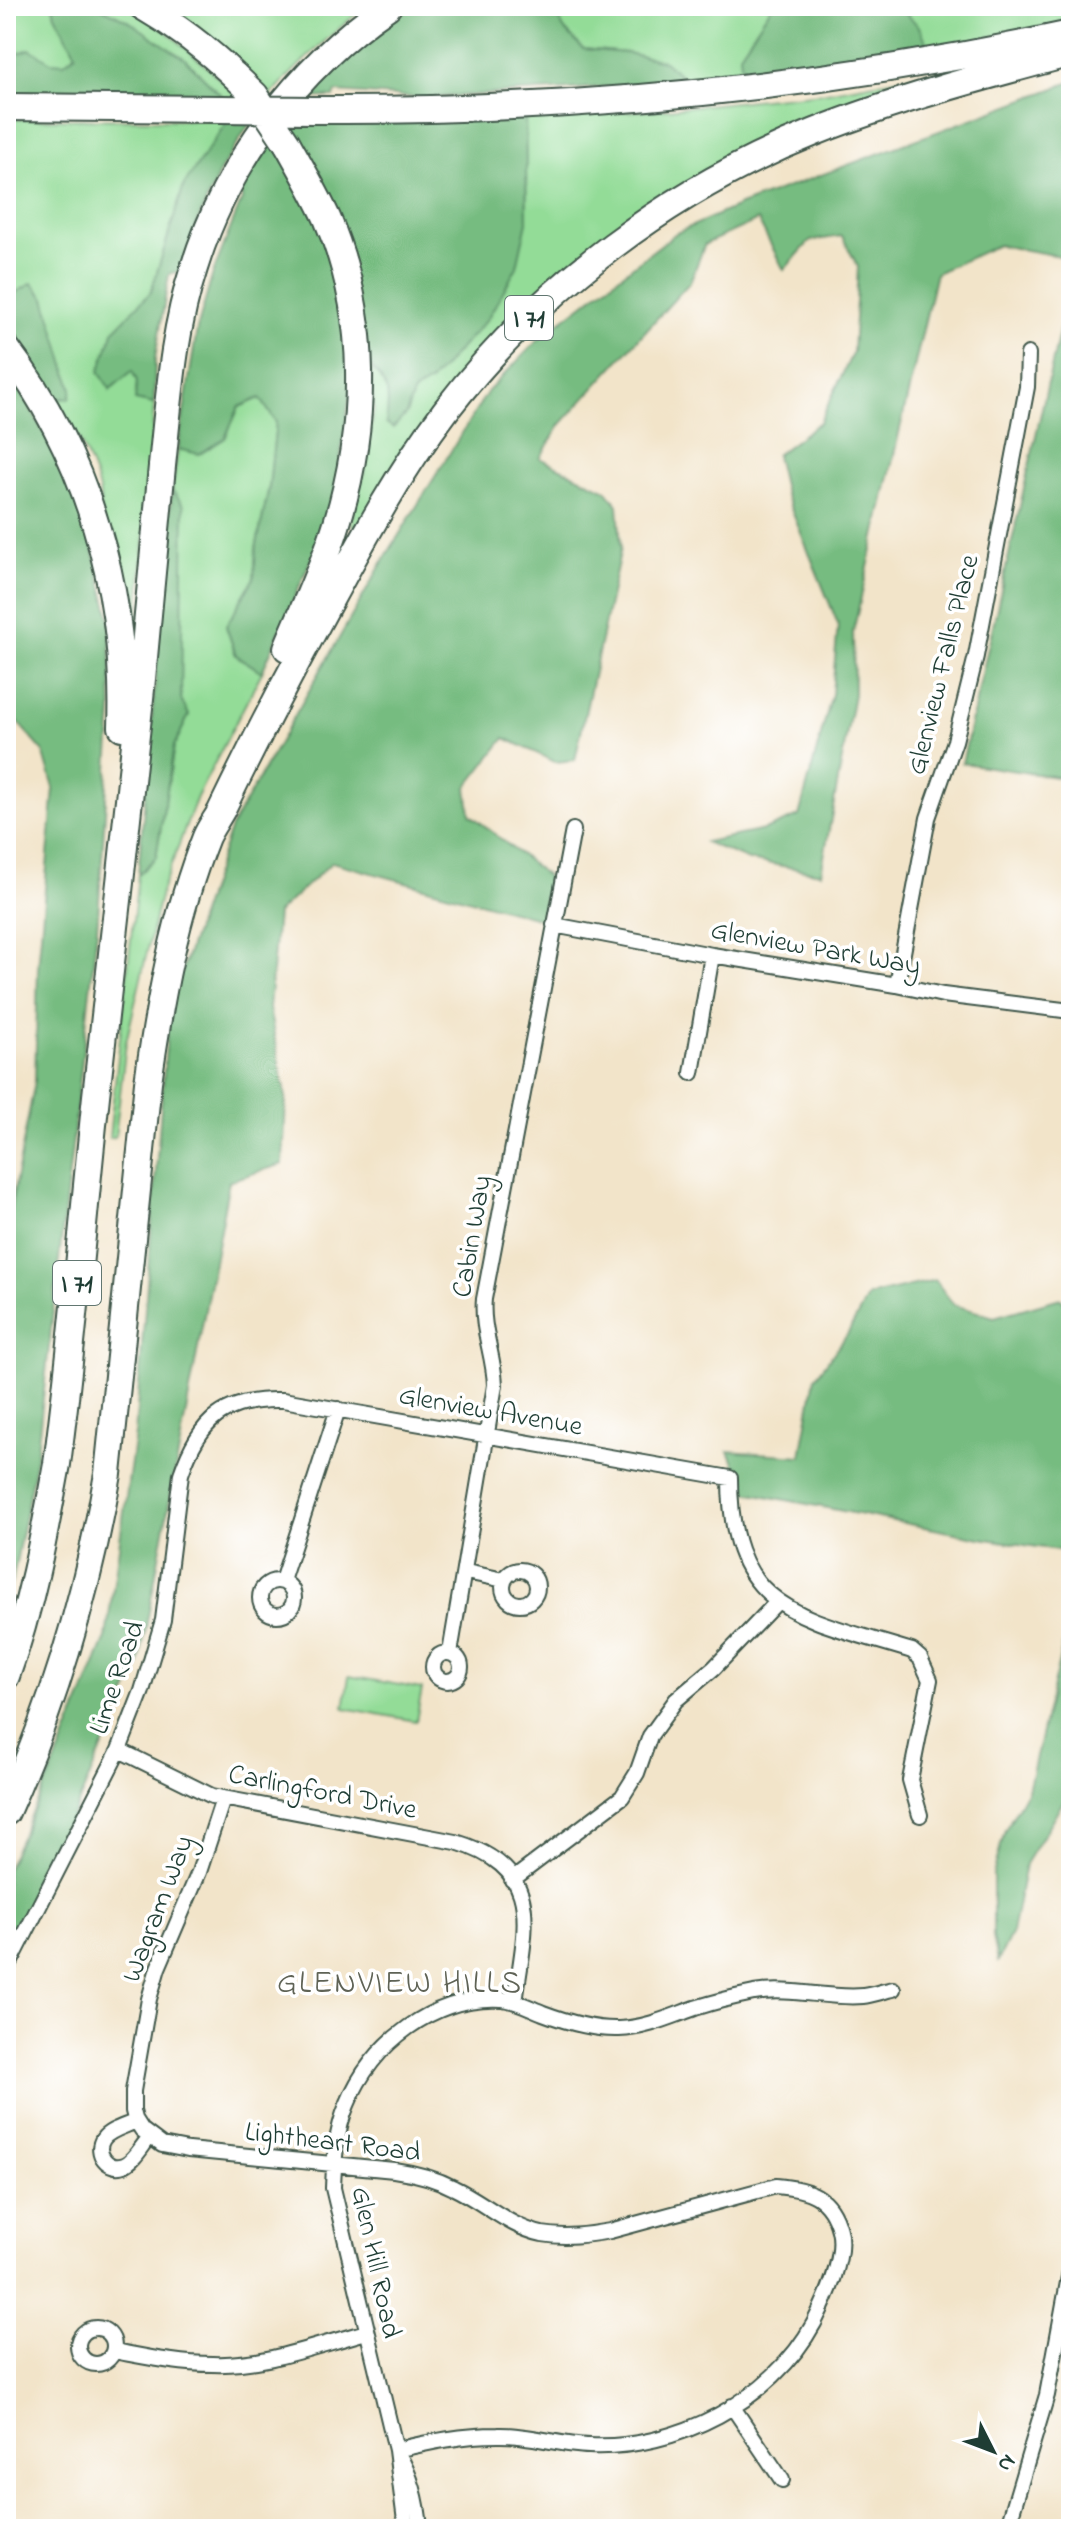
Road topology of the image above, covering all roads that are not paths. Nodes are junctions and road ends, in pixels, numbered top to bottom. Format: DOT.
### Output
graph roads {
  1 [pos="142,6"];
  2 [pos="388,6"];
  3 [pos="1071,34"];
  4 [pos="1071,53"];
  5 [pos="6,107"];
  6 [pos="6,348"];
  7 [pos="1028,354"];
  8 [pos="573,830"];
  9 [pos="207,833"];
  10 [pos="119,885"];
  11 [pos="554,925"];
  12 [pos="712,955"];
  13 [pos="897,985"];
  14 [pos="1071,1011"];
  15 [pos="692,1073"];
  16 [pos="243,1403"];
  17 [pos="338,1409"];
  18 [pos="487,1435"];
  19 [pos="466,1572"];
  20 [pos="504,1580"];
  21 [pos="282,1581"];
  22 [pos="778,1601"];
  23 [pos="450,1653"];
  24 [pos="6,1676"];
  25 [pos="119,1750"];
  26 [pos="223,1799"];
  27 [pos="6,1812"];
  28 [pos="920,1815"];
  29 [pos="512,1880"];
  30 [pos="6,1971"];
  31 [pos="893,1989"];
  32 [pos="515,2002"];
  33 [pos="142,2130"];
  34 [pos="333,2165"];
  35 [pos="1071,2266"];
  36 [pos="367,2332"];
  37 [pos="114,2351"];
  38 [pos="732,2406"];
  39 [pos="396,2450"];
  40 [pos="782,2480"];
  41 [pos="410,2509"];
  42 [pos="406,2529"];
  43 [pos="420,2529"];
  44 [pos="1007,2529"];
  1 -- 9 [label="highway, bridge"];
  2 -- 10 [label="highway, I 71"];
  3 -- 5 [label="highway, bridge"];
  4 -- 9 [label="highway, I 71"];
  6 -- 10 [label="highway"];
  7 -- 13 [label="street, Glenview Falls Place"];
  8 -- 11 [label="street, Cabin Way"];
  9 -- 27 [label="highway, I 71"];
  10 -- 24 [label="highway, I 71"];
  11 -- 12 [label="street, Glenview Park Way"];
  11 -- 18 [label="street, Cabin Way"];
  12 -- 13 [label="street, Glenview Park Way"];
  12 -- 15 [label="street"];
  13 -- 14 [label="street, Glenview Park Way"];
  16 -- 17 [label="street, Glenview Avenue"];
  16 -- 25 [label="street, Lime Road"];
  17 -- 18 [label="street, Glenview Avenue"];
  17 -- 21 [label="street"];
  18 -- 19 [label="street, Cabin Way"];
  18 -- 22 [label="street, Glenview Avenue"];
  19 -- 20 [label="street"];
  19 -- 23 [label="street, Cabin Way"];
  22 -- 28 [label="street"];
  22 -- 29 [label="street"];
  25 -- 26 [label="street, Carlingford Drive"];
  25 -- 30 [label="street, Lime Road"];
  26 -- 29 [label="street, Carlingford Drive"];
  26 -- 33 [label="street, Wagram Way"];
  29 -- 32 [label="street"];
  31 -- 32 [label="street, Glen Hill Road"];
  32 -- 34 [label="street, Glen Hill Road"];
  33 -- 34 [label="street, Lightheart Road"];
  34 -- 36 [label="street, Glen Hill Road"];
  34 -- 38 [label="street, Lightheart Road"];
  35 -- 44 [label="street"];
  36 -- 37 [label="street"];
  36 -- 39 [label="street, Glen Hill Road"];
  38 -- 39 [label="street"];
  38 -- 40 [label="street"];
  39 -- 41 [label="street, Glen Hill Road"];
  41 -- 42 [label="street, Glen Hill Road"];
  41 -- 43 [label="street, Glen Hill Road"];
}
